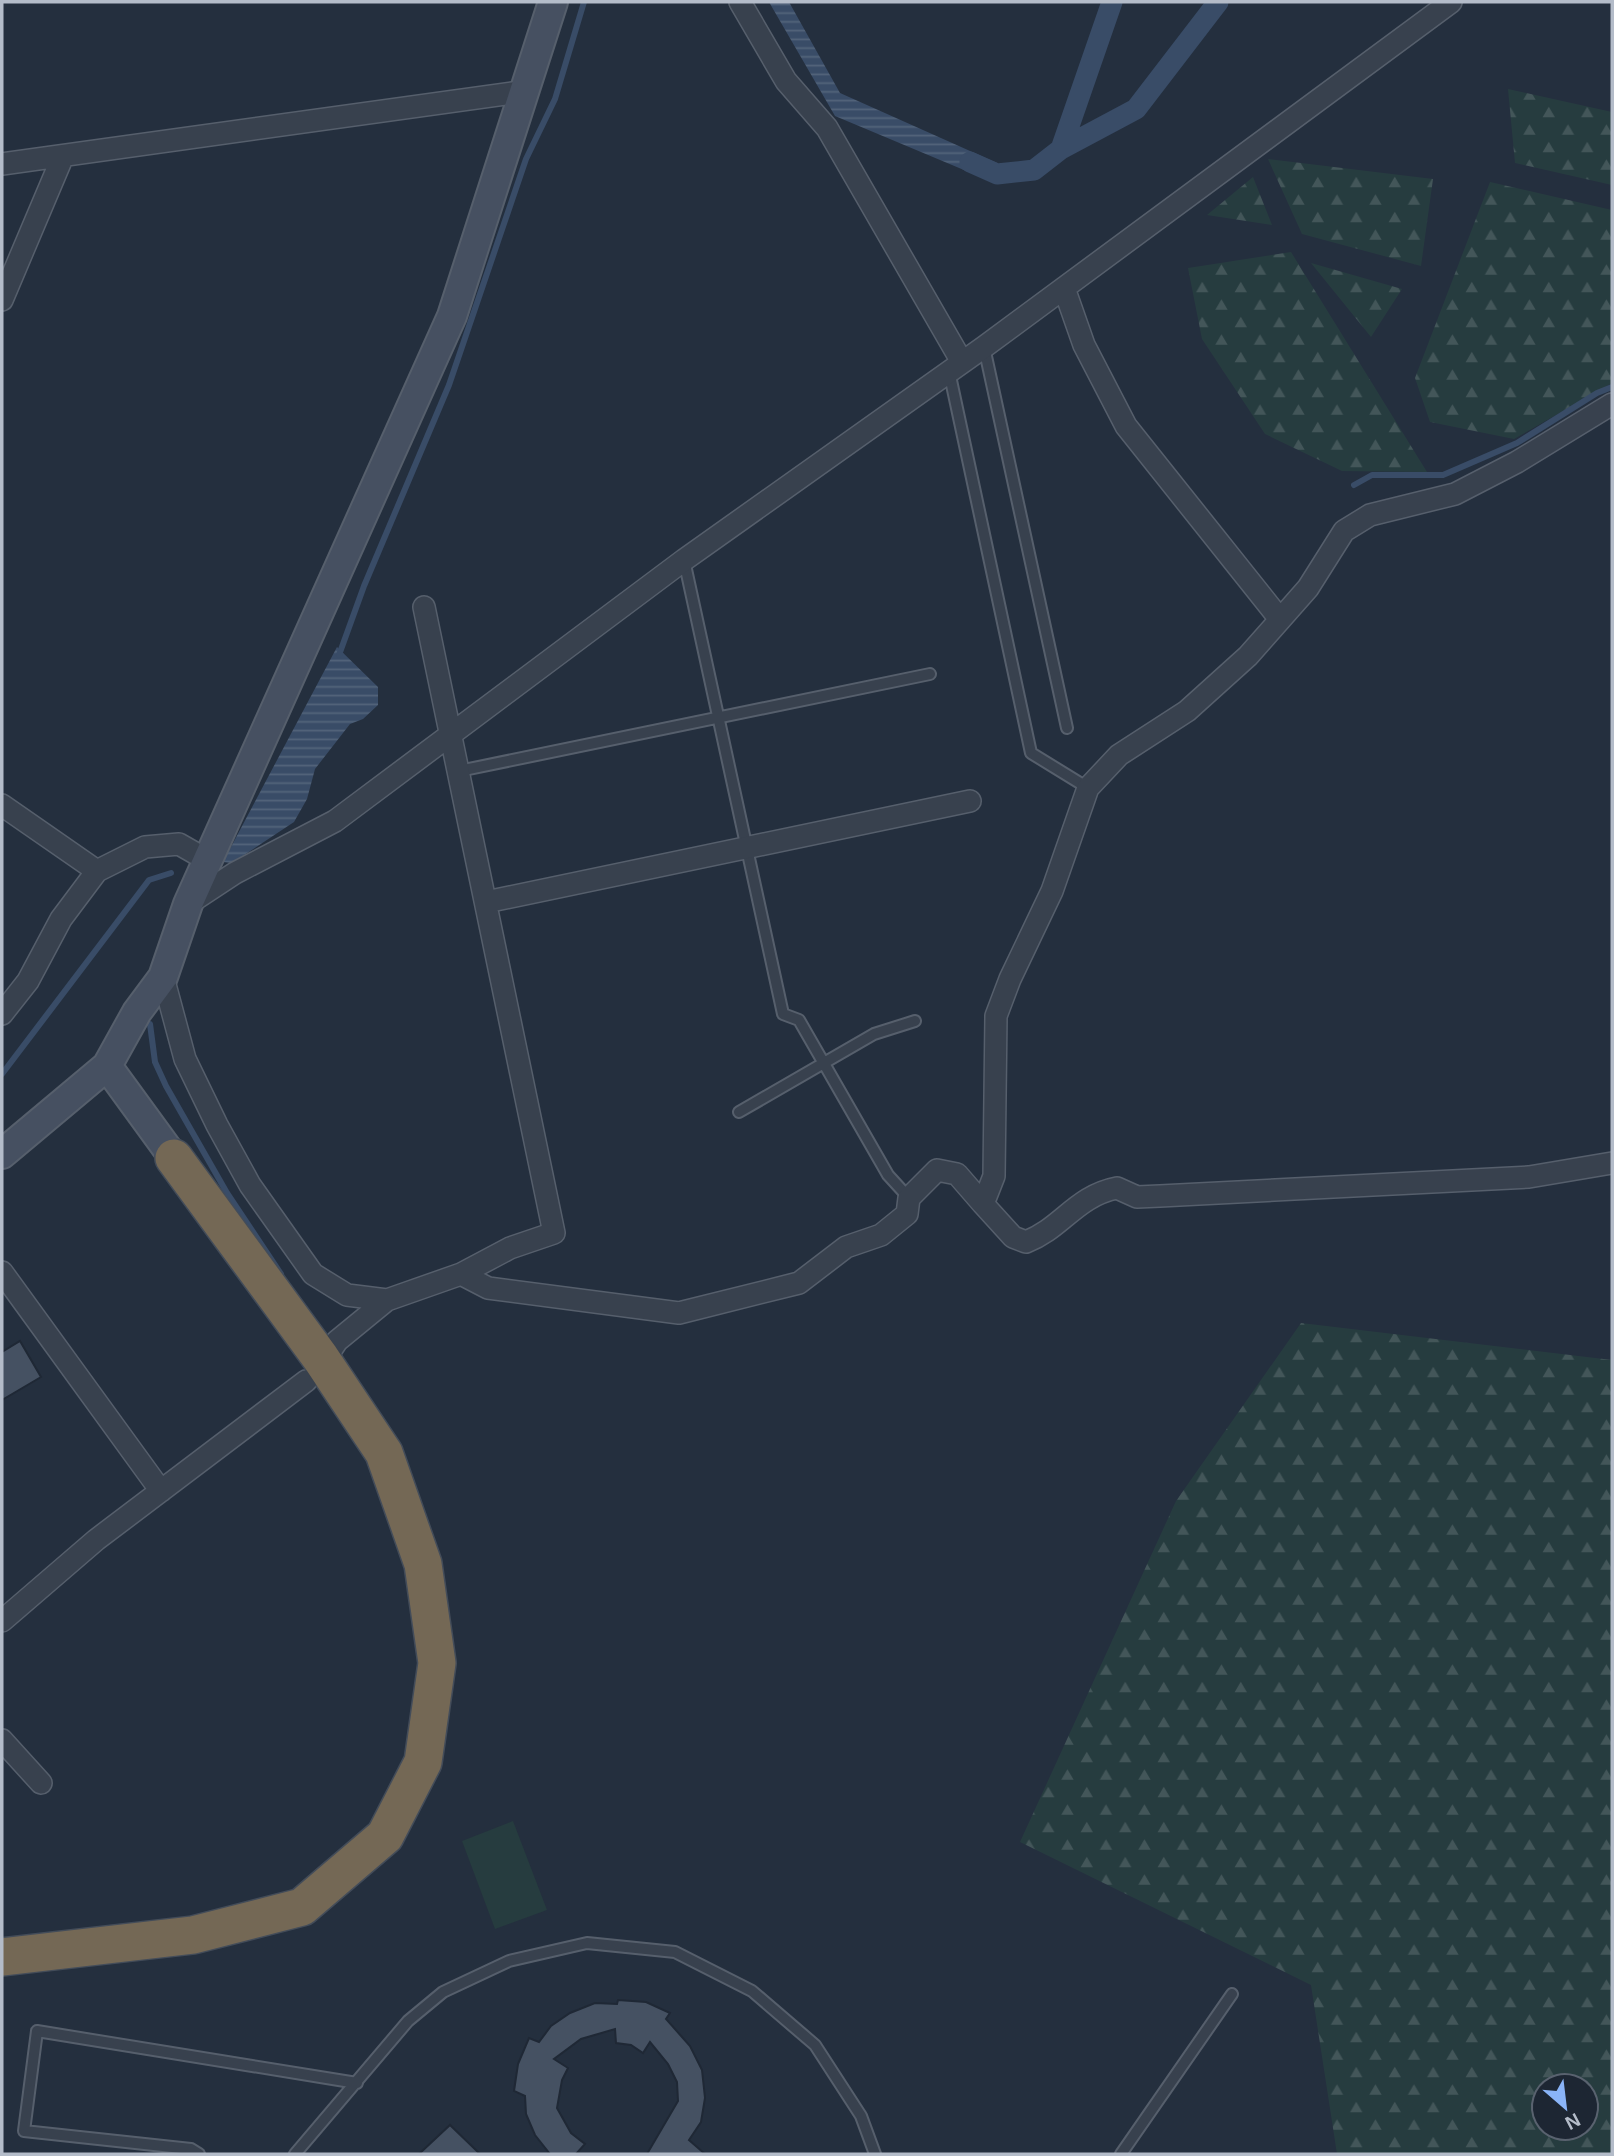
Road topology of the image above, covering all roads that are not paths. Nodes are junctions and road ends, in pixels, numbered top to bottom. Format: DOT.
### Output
graph roads {
  1 [pos="553,2"];
  2 [pos="740,2"];
  3 [pos="1451,2"];
  4 [pos="527,91"];
  5 [pos="63,156"];
  6 [pos="2,164"];
  7 [pos="1064,288"];
  8 [pos="2,300"];
  9 [pos="984,347"];
  10 [pos="956,367"];
  11 [pos="1612,404"];
  12 [pos="684,560"];
  13 [pos="424,607"];
  14 [pos="1279,618"];
  15 [pos="930,674"];
  16 [pos="718,717"];
  17 [pos="1067,728"];
  18 [pos="451,736"];
  19 [pos="458,771"];
  20 [pos="1088,788"];
  21 [pos="970,801"];
  22 [pos="2,805"];
  23 [pos="747,847"];
  24 [pos="207,860"];
  25 [pos="97,871"];
  26 [pos="486,902"];
  27 [pos="188,904"];
  28 [pos="163,977"];
  29 [pos="2,1014"];
  30 [pos="915,1021"];
  31 [pos="825,1062"];
  32 [pos="107,1066"];
  33 [pos="739,1112"];
  34 [pos="2,1154"];
  35 [pos="174,1158"];
  36 [pos="1612,1163"];
  37 [pos="909,1198"];
  38 [pos="983,1204"];
  39 [pos="2,1272"];
  40 [pos="461,1274"];
  41 [pos="387,1300"];
  42 [pos="332,1348"];
  43 [pos="306,1381"];
  44 [pos="161,1491"];
  45 [pos="3,1615"];
  46 [pos="2,1740"];
  47 [pos="41,1783"];
  48 [pos="2,1940"];
  49 [pos="123,1941"];
  50 [pos="2,1956"];
  51 [pos="1233,1994"];
  52 [pos="356,2083"];
  53 [pos="199,2154"];
  54 [pos="295,2154"];
  55 [pos="875,2154"];
  56 [pos="1121,2154"];
  1 -- 4 [label="street"];
  2 -- 10 [label="street"];
  3 -- 7 [label="street"];
  4 -- 5 [label="street"];
  4 -- 24 [label="street"];
  5 -- 6 [label="street"];
  5 -- 8 [label="street"];
  7 -- 9 [label="street"];
  7 -- 14 [label="street"];
  9 -- 10 [label="street"];
  9 -- 17 [label="lane"];
  10 -- 12 [label="street"];
  10 -- 20 [label="lane"];
  11 -- 14 [label="street"];
  12 -- 16 [label="lane"];
  12 -- 18 [label="street"];
  13 -- 18 [label="street"];
  14 -- 20 [label="street"];
  15 -- 16 [label="lane"];
  16 -- 19 [label="lane"];
  16 -- 23 [label="lane"];
  18 -- 19 [label="street"];
  18 -- 27 [label="street"];
  19 -- 26 [label="street"];
  20 -- 38 [label="street"];
  21 -- 23 [label="street"];
  22 -- 25 [label="street"];
  23 -- 26 [label="street"];
  23 -- 31 [label="lane"];
  24 -- 25 [label="street"];
  24 -- 27 [label="street"];
  25 -- 29 [label="street"];
  26 -- 40 [label="street"];
  27 -- 28 [label="street"];
  28 -- 32 [label="street"];
  28 -- 41 [label="street"];
  30 -- 31 [label="lane"];
  31 -- 33 [label="lane"];
  31 -- 37 [label="lane"];
  32 -- 34 [label="street"];
  32 -- 35 [label="street"];
  35 -- 49 [label="highway"];
  36 -- 38 [label="street"];
  37 -- 38 [label="street"];
  37 -- 40 [label="street"];
  39 -- 44 [label="street"];
  40 -- 41 [label="street"];
  41 -- 42 [label="street"];
  43 -- 44 [label="street"];
  44 -- 45 [label="street"];
  46 -- 47 [label="street"];
  48 -- 49 [label="highway"];
  49 -- 50 [label="highway"];
  51 -- 56 [label="lane"];
  52 -- 53 [label="lane"];
  52 -- 54 [label="lane"];
  52 -- 55 [label="lane"];
}
